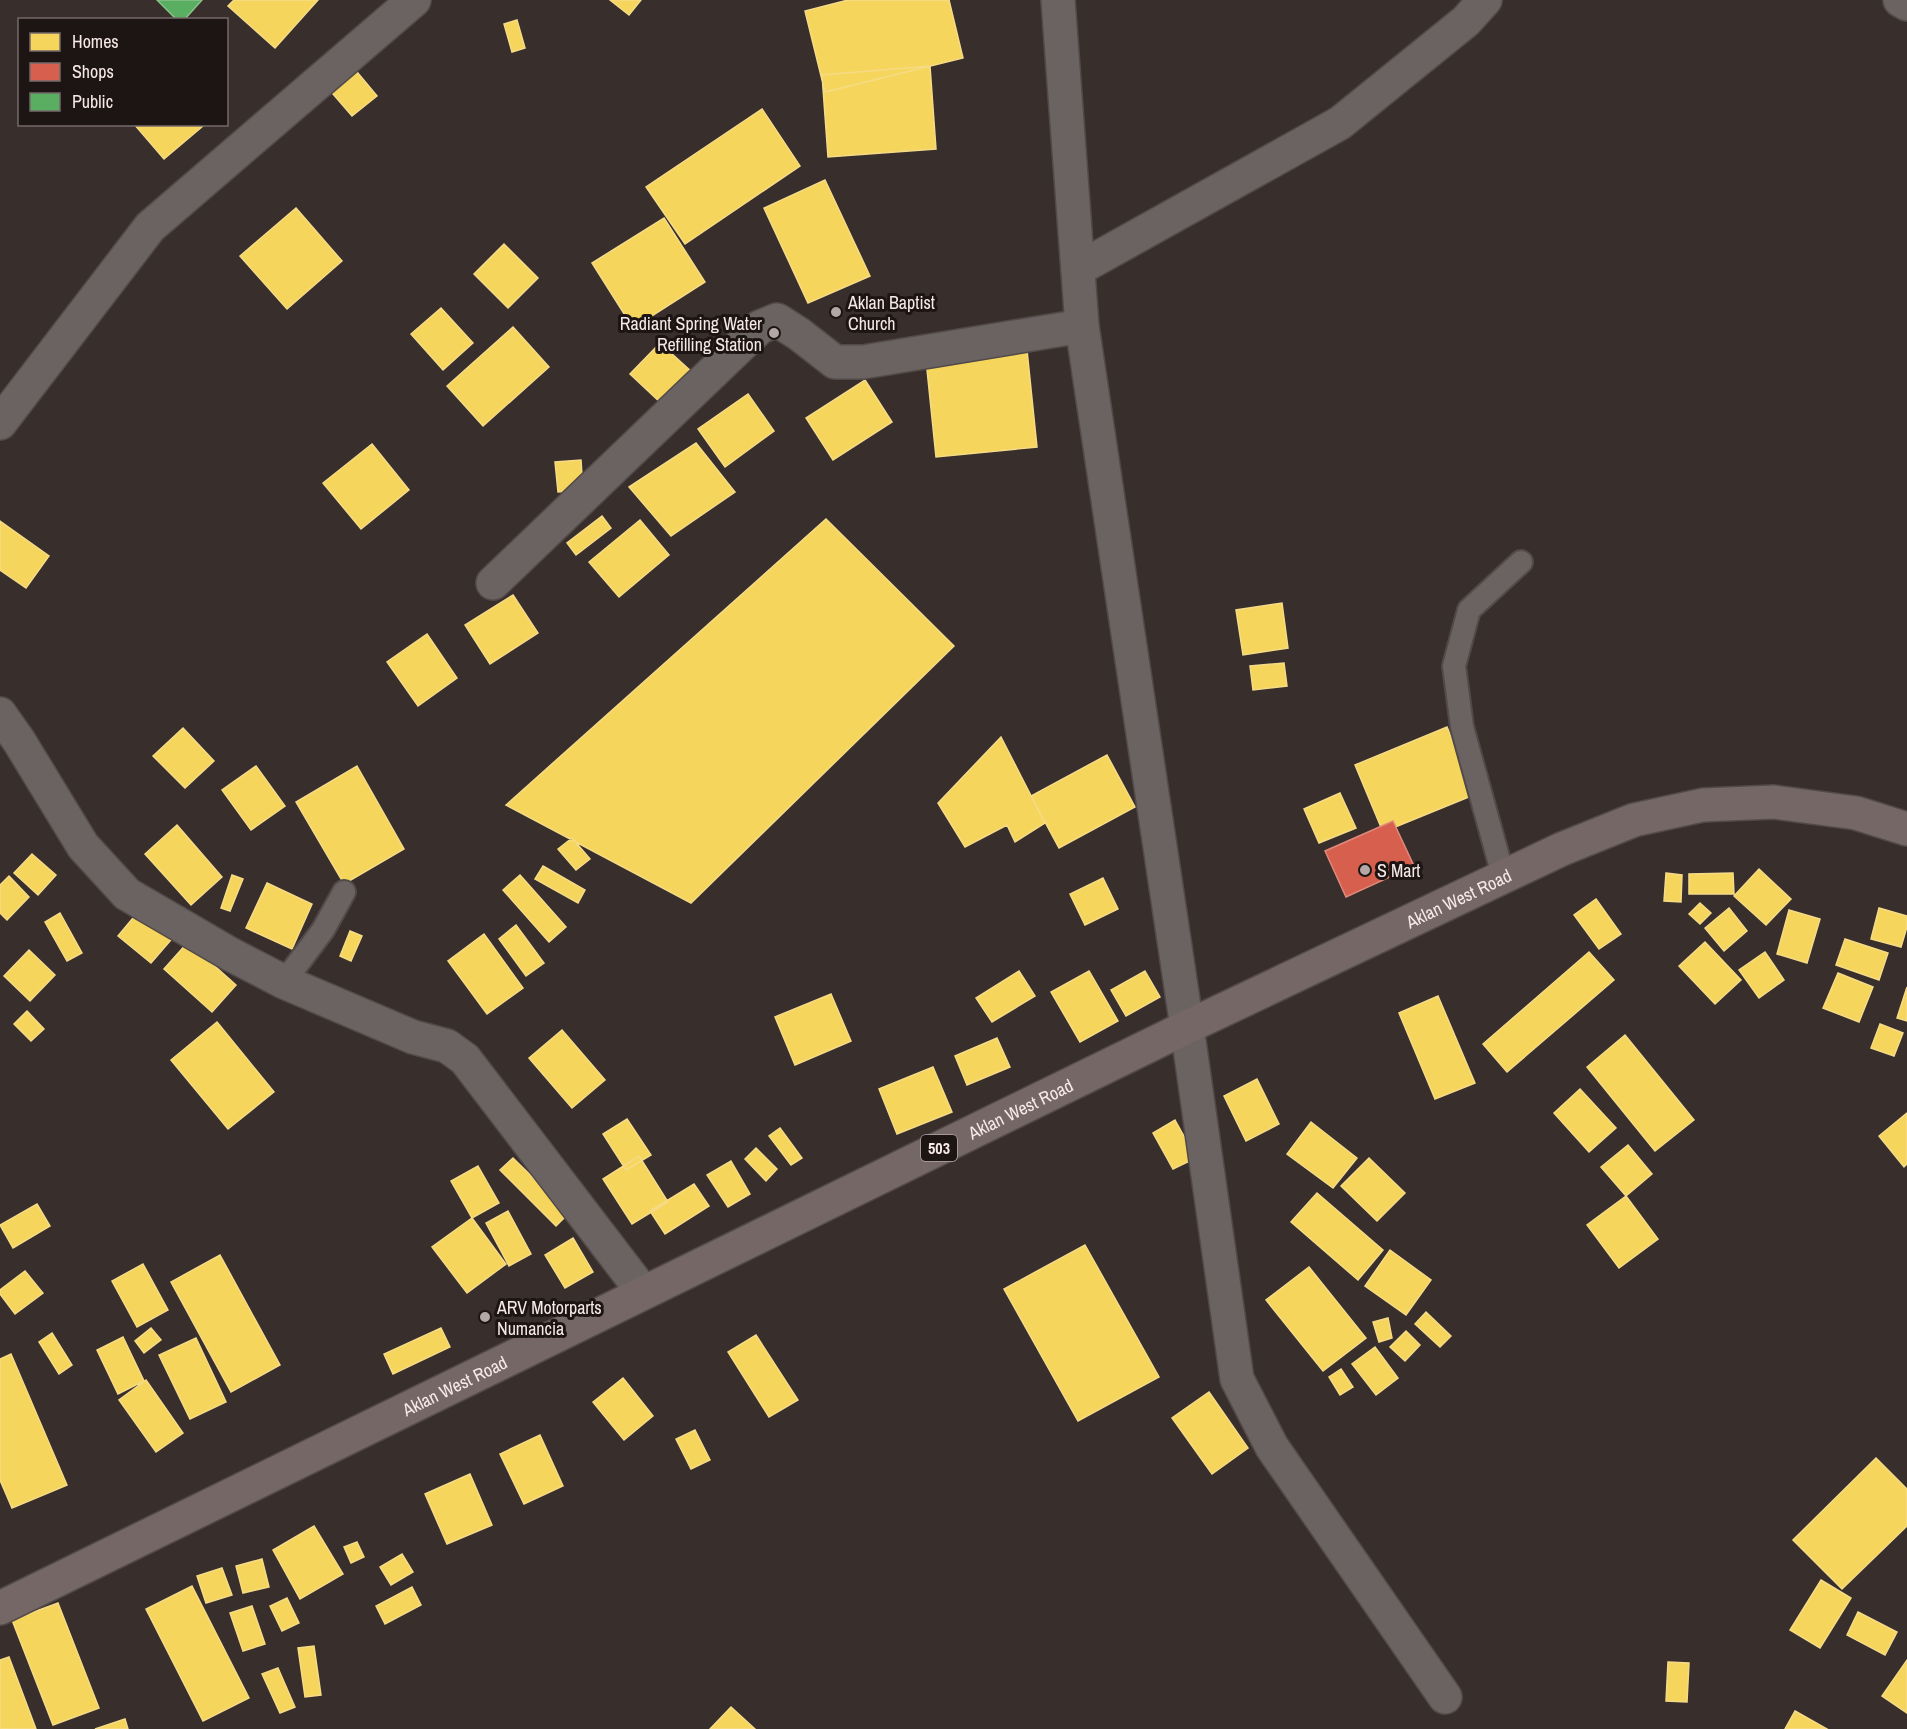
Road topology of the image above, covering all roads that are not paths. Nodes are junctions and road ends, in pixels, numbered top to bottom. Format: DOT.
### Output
graph roads {
  1 [pos="414,0"];
  2 [pos="1058,0"];
  3 [pos="1485,0"];
  4 [pos="1900,0"];
  5 [pos="1907,4"];
  6 [pos="1078,269"];
  7 [pos="1082,326"];
  8 [pos="0,423"];
  9 [pos="1521,562"];
  10 [pos="493,583"];
  11 [pos="0,714"];
  12 [pos="9,748"];
  13 [pos="1907,829"];
  14 [pos="1503,875"];
  15 [pos="344,892"];
  16 [pos="285,982"];
  17 [pos="1187,1027"];
  18 [pos="643,1292"];
  19 [pos="0,1608"];
  20 [pos="1445,1697"];
  1 -- 8 [label="street"];
  2 -- 6 [label="street"];
  3 -- 6 [label="street"];
  4 -- 5 [label="street"];
  6 -- 7 [label="street"];
  7 -- 10 [label="street"];
  7 -- 17 [label="street"];
  9 -- 14 [label="lane"];
  11 -- 12 [label="street"];
  12 -- 16 [label="street"];
  13 -- 14 [label="main road, Aklan West Road / 503"];
  14 -- 17 [label="main road, Aklan West Road / 503"];
  15 -- 16 [label="lane"];
  16 -- 18 [label="street"];
  17 -- 18 [label="main road, Aklan West Road / 503"];
  17 -- 20 [label="street"];
  18 -- 19 [label="main road, Aklan West Road / 503"];
}
